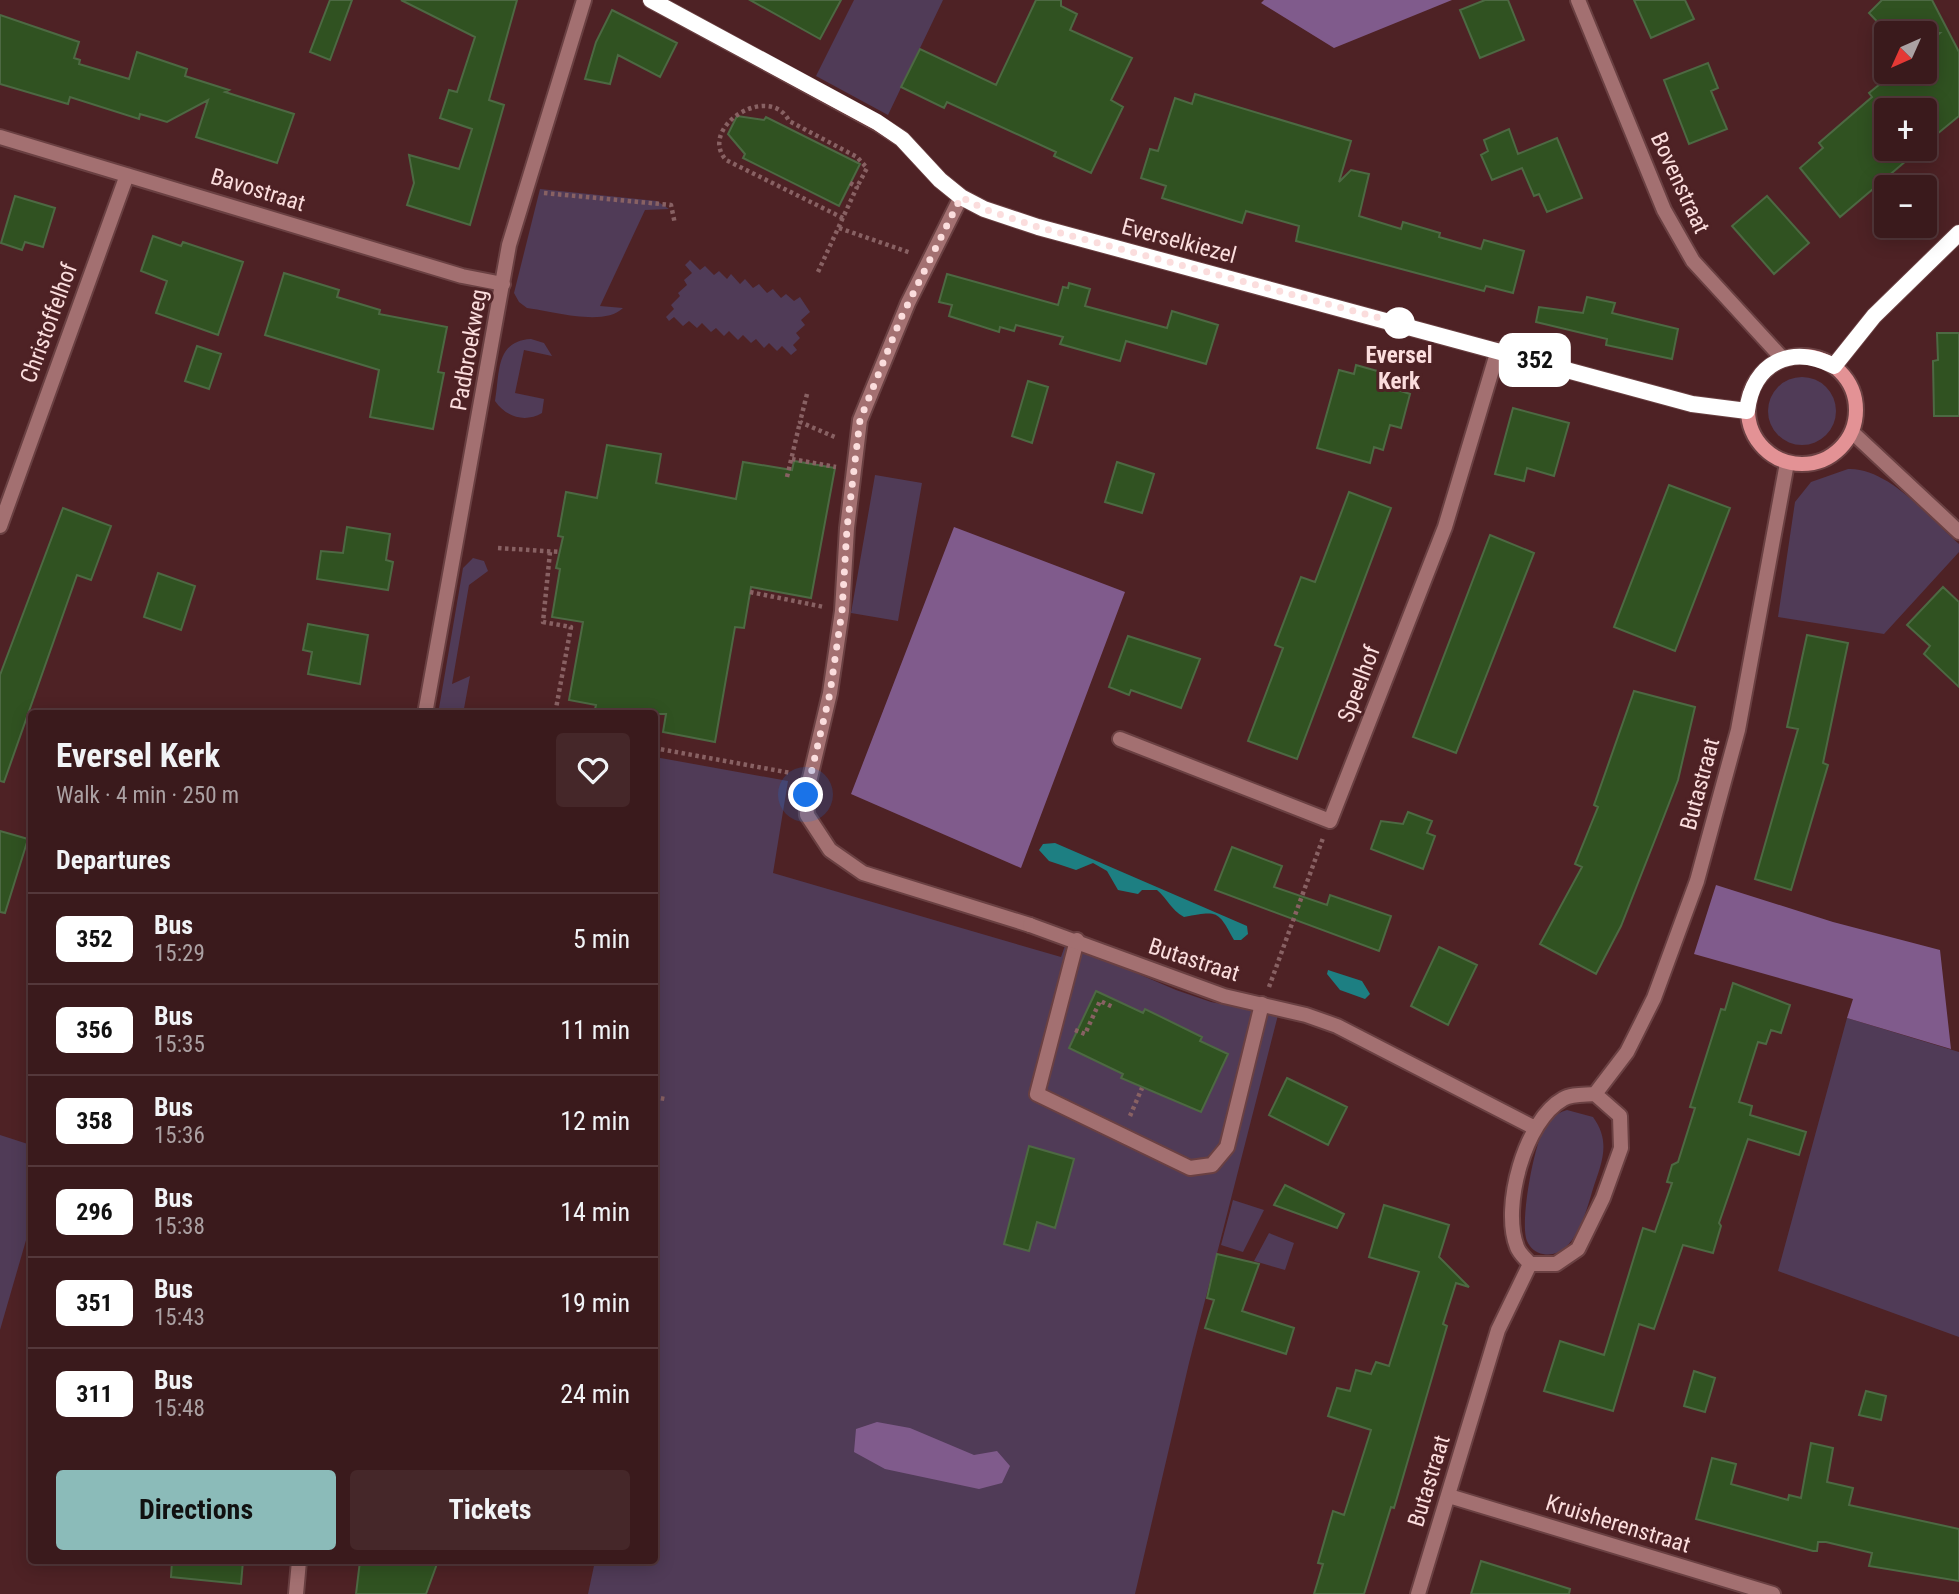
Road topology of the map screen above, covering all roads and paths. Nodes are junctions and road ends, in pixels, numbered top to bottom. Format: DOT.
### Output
graph roads {
  1 [pos="584,0"];
  2 [pos="651,0"];
  3 [pos="1578,0"];
  4 [pos="0,137"];
  5 [pos="127,175"];
  6 [pos="850,183"];
  7 [pos="527,187"];
  8 [pos="857,187"];
  9 [pos="961,197"];
  10 [pos="843,218"];
  11 [pos="676,224"];
  12 [pos="839,228"];
  13 [pos="1959,233"];
  14 [pos="929,259"];
  15 [pos="818,272"];
  16 [pos="503,284"];
  17 [pos="1498,350"];
  18 [pos="1783,359"];
  19 [pos="1834,366"];
  20 [pos="807,394"];
  21 [pos="1747,411"];
  22 [pos="800,422"];
  23 [pos="1852,432"];
  24 [pos="856,445"];
  25 [pos="792,459"];
  26 [pos="1787,463"];
  27 [pos="853,470"];
  28 [pos="788,477"];
  29 [pos="0,526"];
  30 [pos="1959,532"];
  31 [pos="498,548"];
  32 [pos="550,552"];
  33 [pos="560,552"];
  34 [pos="750,592"];
  35 [pos="842,611"];
  36 [pos="426,710"];
  37 [pos="556,710"];
  38 [pos="1120,739"];
  39 [pos="658,749"];
  40 [pos="811,777"];
  41 [pos="1330,821"];
  42 [pos="1076,940"];
  43 [pos="1262,1004"];
  44 [pos="1113,1007"];
  45 [pos="1089,1025"];
  46 [pos="1142,1088"];
  47 [pos="1595,1094"];
  48 [pos="658,1098"];
  49 [pos="665,1099"];
  50 [pos="1533,1127"];
  51 [pos="1121,1135"];
  52 [pos="1530,1264"];
  53 [pos="1450,1496"];
  54 [pos="299,1564"];
  55 [pos="296,1594"];
  56 [pos="1418,1594"];
  57 [pos="1773,1594"];
  1 -- 7 [label="street, Padbroekweg"];
  2 -- 9 [label="street, Everselkiezel"];
  3 -- 18 [label="street, Bovenstraat"];
  4 -- 5 [label="street, Bavostraat"];
  5 -- 16 [label="street, Bavostraat"];
  5 -- 29 [label="street, Christoffelhof"];
  6 -- 8 [label="path"];
  7 -- 11 [label="path"];
  7 -- 16 [label="street, Padbroekweg"];
  8 -- 10 [label="path"];
  8 -- 10 [label="path"];
  9 -- 14 [label="street, Butastraat"];
  9 -- 17 [label="street, Everselkiezel"];
  10 -- 12 [label="path"];
  12 -- 14 [label="path"];
  12 -- 15 [label="path"];
  13 -- 19 [label="street"];
  14 -- 24 [label="street, Butastraat"];
  16 -- 36 [label="street, Padbroekweg"];
  17 -- 21 [label="street, Everselkiezel"];
  17 -- 41 [label="street, Speelhof"];
  18 -- 19 [label="street"];
  18 -- 21 [label="street"];
  19 -- 23 [label="street"];
  20 -- 22 [label="path"];
  21 -- 26 [label="street"];
  22 -- 24 [label="path"];
  22 -- 25 [label="path"];
  23 -- 26 [label="street"];
  23 -- 30 [label="street"];
  24 -- 27 [label="street, Butastraat"];
  25 -- 27 [label="path"];
  25 -- 28 [label="path"];
  26 -- 47 [label="street, Butastraat"];
  27 -- 35 [label="street, Butastraat"];
  31 -- 32 [label="path"];
  32 -- 33 [label="path"];
  32 -- 37 [label="path"];
  34 -- 35 [label="path"];
  35 -- 40 [label="street, Butastraat"];
  38 -- 41 [label="street"];
  39 -- 40 [label="path"];
  40 -- 42 [label="street, Butastraat"];
  41 -- 43 [label="path"];
  42 -- 43 [label="street, Butastraat"];
  42 -- 51 [label="street"];
  43 -- 50 [label="street, Butastraat"];
  43 -- 51 [label="street"];
  44 -- 45 [label="path"];
  46 -- 51 [label="path"];
  47 -- 50 [label="street"];
  47 -- 52 [label="street"];
  48 -- 49 [label="path"];
  50 -- 52 [label="street"];
  52 -- 53 [label="street, Butastraat"];
  53 -- 56 [label="street, Butastraat"];
  53 -- 57 [label="street, Kruisherenstraat"];
  54 -- 55 [label="street"];
}
